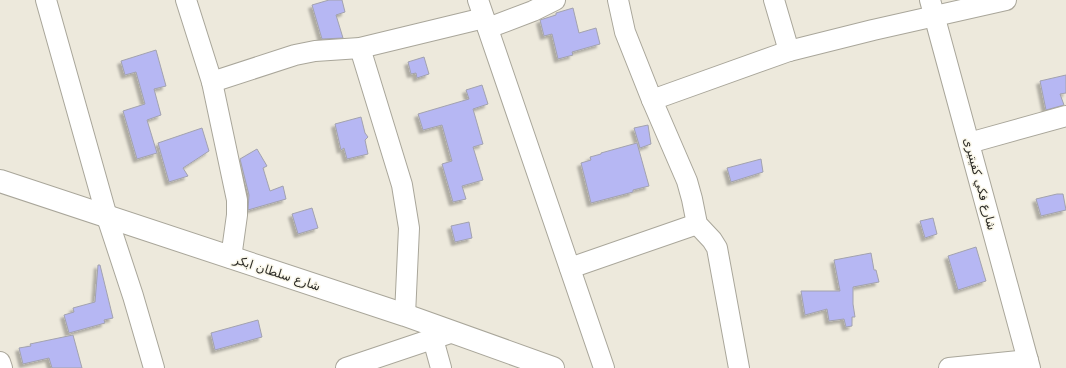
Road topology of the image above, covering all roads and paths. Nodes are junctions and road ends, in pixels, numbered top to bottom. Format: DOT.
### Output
graph roads {
  1 [pos="46,0"];
  2 [pos="186,0"];
  3 [pos="478,0"];
  4 [pos="555,0"];
  5 [pos="618,0"];
  6 [pos="774,0"];
  7 [pos="1006,0"];
  8 [pos="933,8"];
  9 [pos="486,23"];
  10 [pos="360,48"];
  11 [pos="789,52"];
  12 [pos="212,82"];
  13 [pos="652,100"];
  14 [pos="1066,116"];
  15 [pos="969,143"];
  16 [pos="0,181"];
  17 [pos="107,217"];
  18 [pos="697,224"];
  19 [pos="231,258"];
  20 [pos="570,268"];
  21 [pos="405,315"];
  22 [pos="443,335"];
  23 [pos="0,362"];
  24 [pos="1029,364"];
  25 [pos="2,368"];
  26 [pos="154,368"];
  27 [pos="346,368"];
  28 [pos="441,368"];
  29 [pos="553,368"];
  30 [pos="604,368"];
  31 [pos="739,368"];
  32 [pos="949,368"];
  1 -- 17 [label="street"];
  2 -- 12 [label="street"];
  3 -- 9 [label="street"];
  4 -- 9 [label="street"];
  5 -- 13 [label="street"];
  6 -- 11 [label="street"];
  7 -- 8 [label="street"];
  8 -- 11 [label="street"];
  8 -- 15 [label="street, شارع فكي كفيتيرى"];
  9 -- 10 [label="street"];
  9 -- 20 [label="street"];
  10 -- 12 [label="street"];
  10 -- 21 [label="street"];
  11 -- 13 [label="street"];
  12 -- 19 [label="street"];
  13 -- 18 [label="street"];
  14 -- 15 [label="street"];
  15 -- 24 [label="street, شارع فكي كفيتيرى"];
  16 -- 17 [label="highway, شارع سلطان ابكر"];
  17 -- 19 [label="highway, شارع سلطان ابكر"];
  17 -- 26 [label="street"];
  18 -- 20 [label="street"];
  18 -- 31 [label="street"];
  19 -- 21 [label="highway, شارع سلطان ابكر"];
  20 -- 30 [label="street"];
  21 -- 22 [label="highway, شارع سلطان ابكر"];
  22 -- 27 [label="street"];
  22 -- 28 [label="street"];
  22 -- 29 [label="highway, شارع سلطان ابكر"];
  23 -- 25 [label="street"];
  24 -- 32 [label="street"];
}
